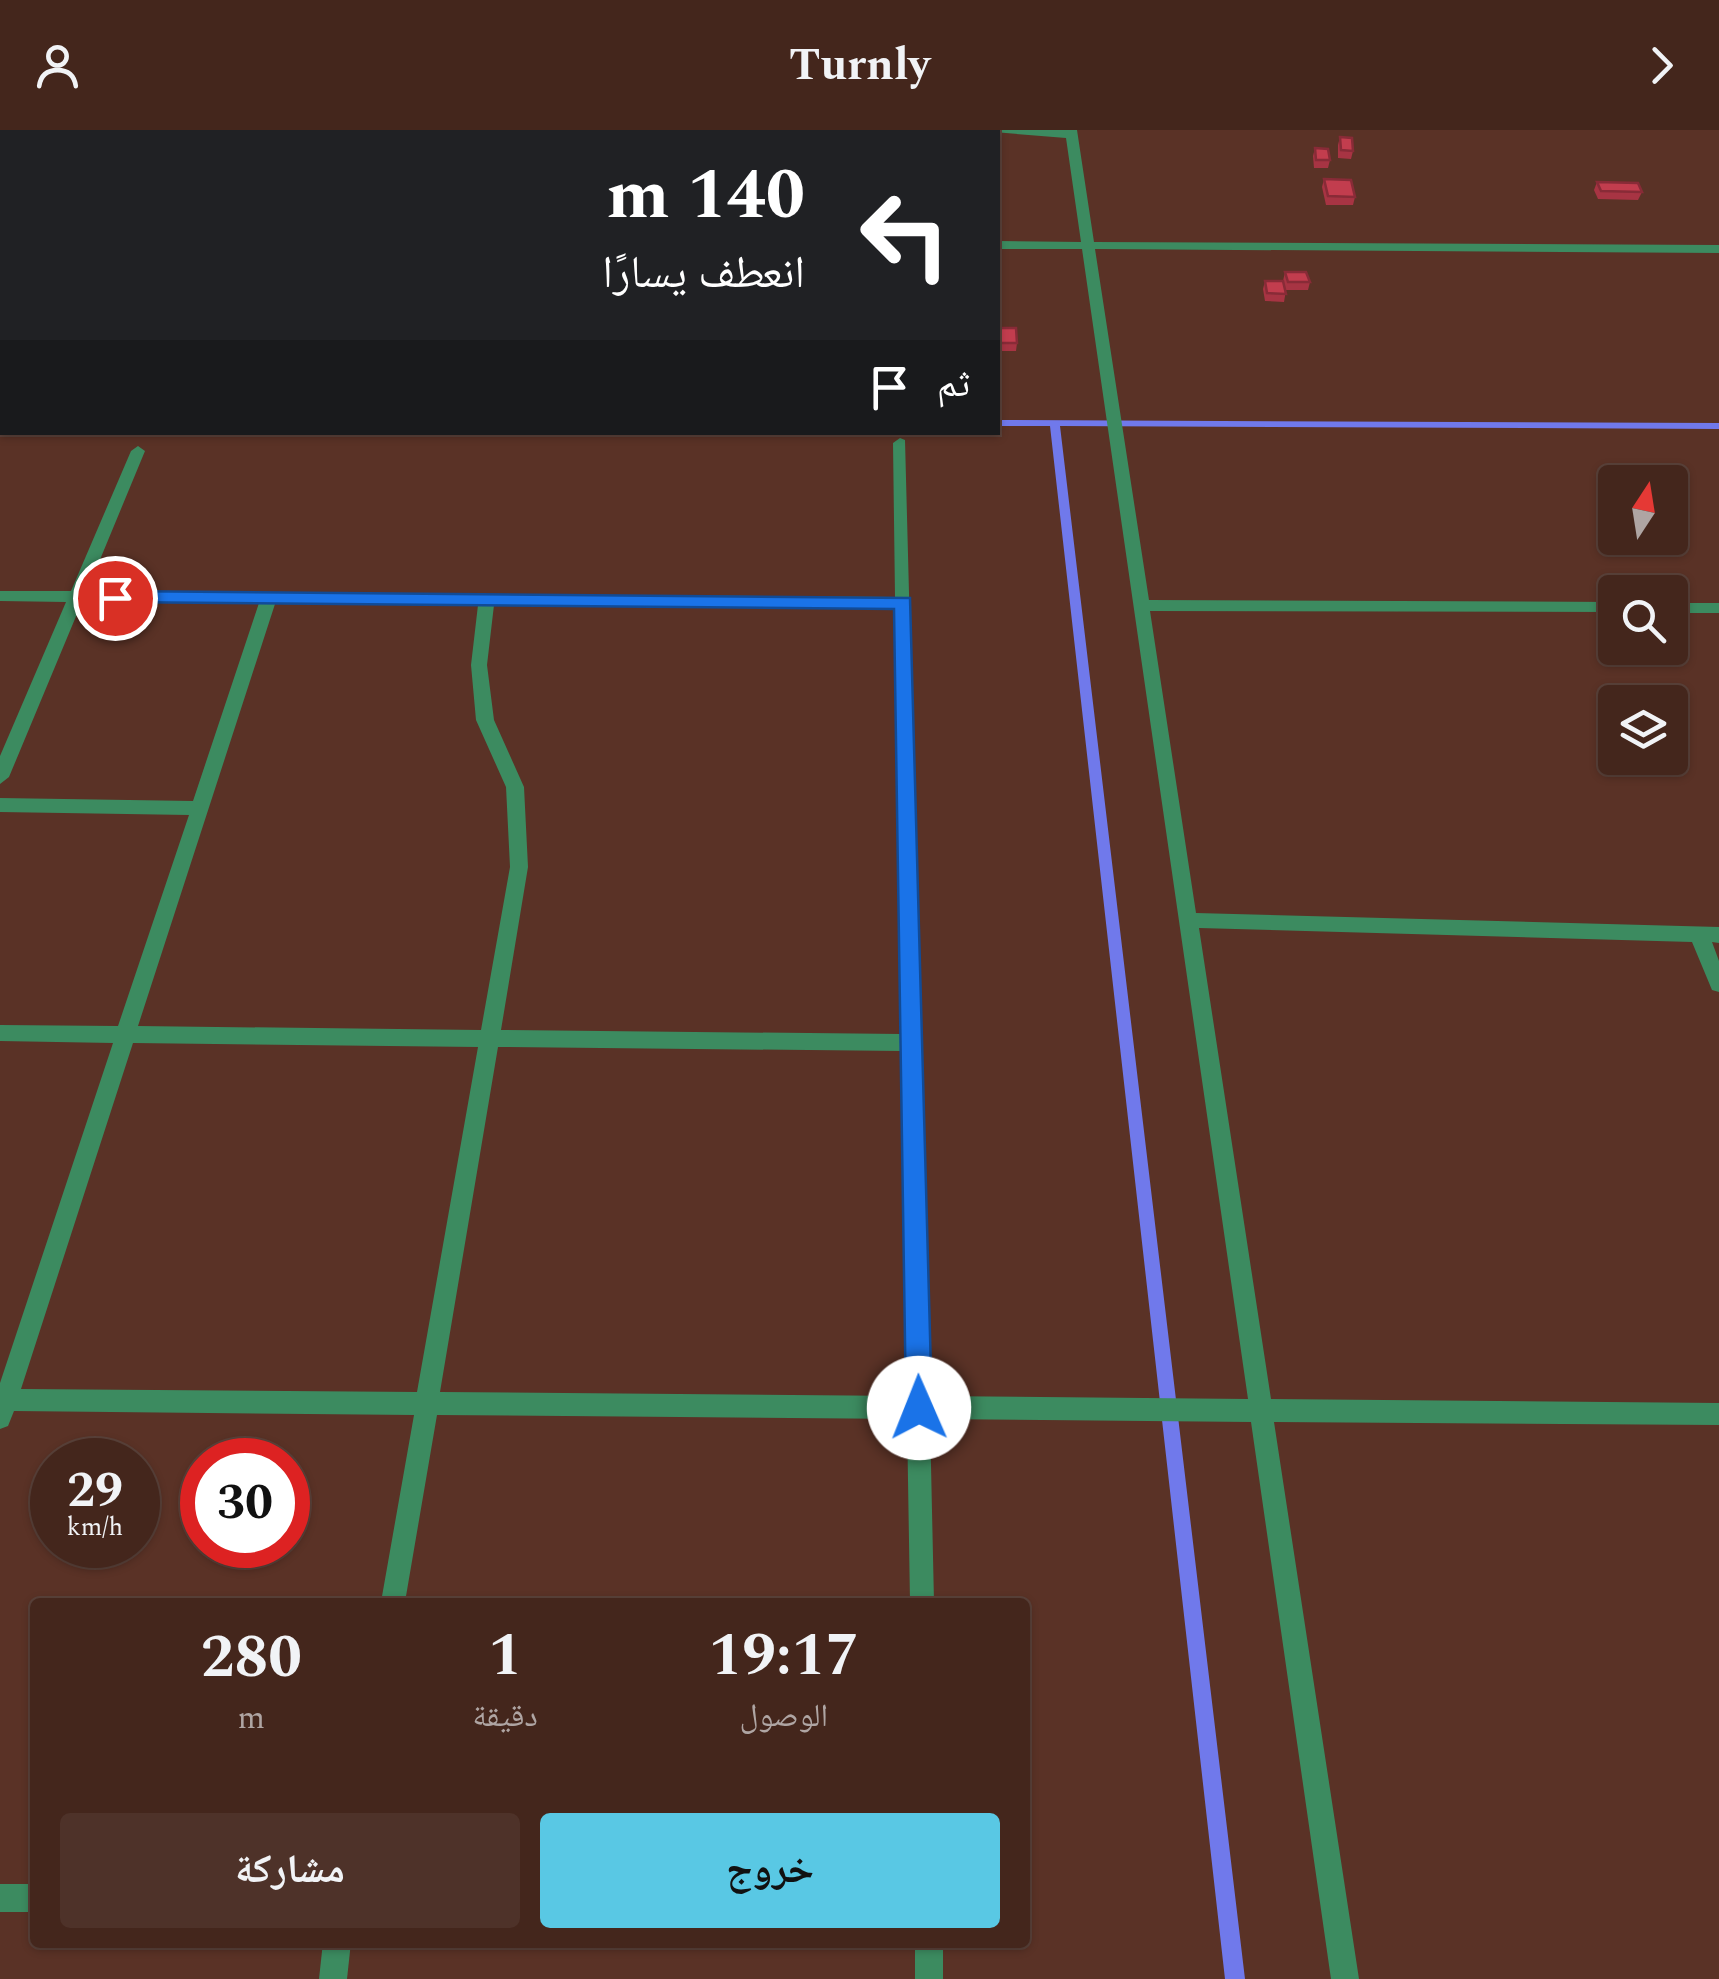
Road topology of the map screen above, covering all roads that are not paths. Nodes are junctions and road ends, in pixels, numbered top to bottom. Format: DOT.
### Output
graph roads {
  1 [pos="1000,131"];
  2 [pos="1071,133"];
  3 [pos="1000,245"];
  4 [pos="1087,245"];
  5 [pos="1719,248"];
  6 [pos="900,443"];
  7 [pos="138,452"];
  8 [pos="0,596"];
  9 [pos="77,597"];
  10 [pos="268,599"];
  11 [pos="486,600"];
  12 [pos="903,603"];
  13 [pos="1140,605"];
  14 [pos="1598,607"];
  15 [pos="1688,608"];
  16 [pos="1719,608"];
  17 [pos="0,777"];
  18 [pos="0,806"];
  19 [pos="200,808"];
  20 [pos="1187,920"];
  21 [pos="1709,935"];
  22 [pos="1719,984"];
  23 [pos="0,1033"];
  24 [pos="126,1034"];
  25 [pos="489,1038"];
  26 [pos="911,1043"];
  27 [pos="427,1404"];
  28 [pos="2,1406"];
  29 [pos="919,1408"];
  30 [pos="1261,1411"];
  31 [pos="1719,1414"];
  32 [pos="394,1598"];
  33 [pos="922,1598"];
  34 [pos="0,1898"];
  35 [pos="30,1898"];
  36 [pos="337,1948"];
  37 [pos="928,1948"];
  38 [pos="334,1979"];
  39 [pos="929,1979"];
  40 [pos="1345,1979"];
  1 -- 2 [label="street"];
  2 -- 4 [label="street"];
  3 -- 4 [label="street"];
  4 -- 5 [label="street"];
  4 -- 13 [label="street"];
  6 -- 12 [label="street"];
  7 -- 9 [label="street"];
  8 -- 9 [label="street"];
  9 -- 10 [label="street"];
  9 -- 17 [label="street"];
  10 -- 11 [label="street"];
  10 -- 19 [label="street"];
  11 -- 12 [label="street"];
  11 -- 25 [label="street"];
  12 -- 26 [label="street"];
  13 -- 14 [label="street"];
  13 -- 20 [label="street"];
  15 -- 16 [label="street"];
  18 -- 19 [label="street"];
  19 -- 24 [label="street"];
  20 -- 21 [label="street"];
  20 -- 30 [label="street"];
  21 -- 22 [label="street"];
  23 -- 24 [label="street"];
  24 -- 25 [label="street"];
  24 -- 28 [label="street"];
  25 -- 26 [label="street"];
  25 -- 27 [label="street"];
  26 -- 29 [label="street"];
  27 -- 28 [label="street"];
  27 -- 29 [label="street"];
  27 -- 32 [label="street"];
  29 -- 30 [label="street"];
  29 -- 33 [label="street"];
  30 -- 31 [label="street"];
  30 -- 40 [label="street"];
  34 -- 35 [label="street"];
  36 -- 38 [label="street"];
  37 -- 39 [label="street"];
}
